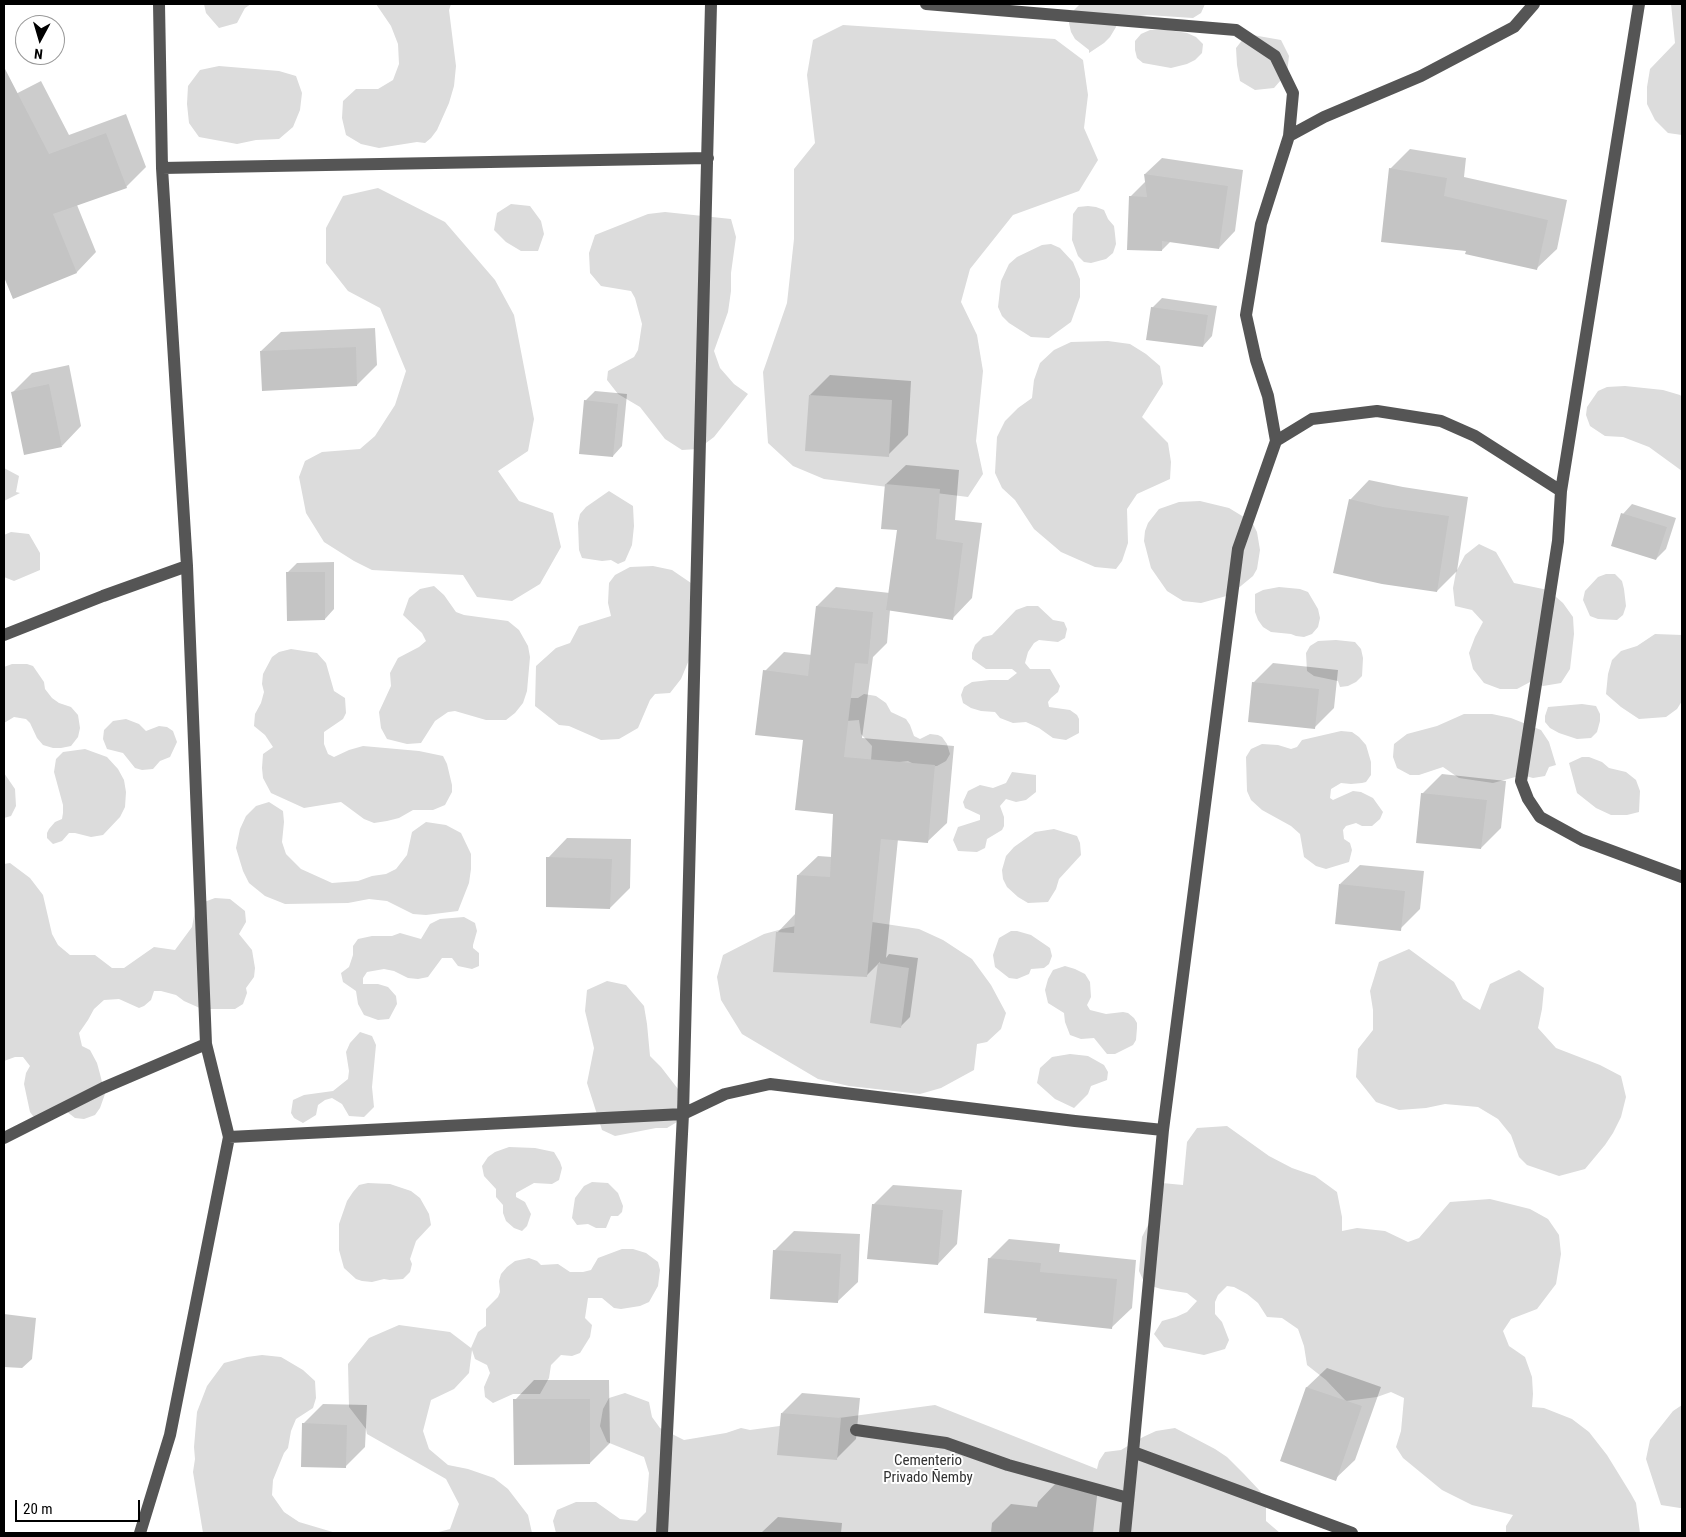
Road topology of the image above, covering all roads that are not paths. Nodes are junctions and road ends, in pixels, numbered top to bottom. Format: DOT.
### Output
graph roads {
  1 [pos="159,4"];
  2 [pos="711,4"];
  3 [pos="926,4"];
  4 [pos="1534,4"];
  5 [pos="1640,4"];
  6 [pos="1289,136"];
  7 [pos="708,158"];
  8 [pos="162,168"];
  9 [pos="1276,441"];
  10 [pos="1561,491"];
  11 [pos="186,566"];
  12 [pos="4,635"];
  13 [pos="1682,876"];
  14 [pos="206,1044"];
  15 [pos="683,1114"];
  16 [pos="1163,1130"];
  17 [pos="229,1137"];
  18 [pos="4,1138"];
  19 [pos="856,1430"];
  20 [pos="1133,1452"];
  21 [pos="1128,1498"];
  22 [pos="140,1533"];
  23 [pos="662,1533"];
  24 [pos="1125,1533"];
  25 [pos="1352,1533"];
  1 -- 8 [label="street"];
  2 -- 7 [label="street"];
  3 -- 6 [label="street"];
  4 -- 6 [label="street"];
  5 -- 10 [label="street"];
  6 -- 9 [label="street"];
  7 -- 8 [label="street"];
  7 -- 15 [label="street"];
  8 -- 11 [label="street"];
  9 -- 10 [label="street"];
  9 -- 16 [label="street"];
  10 -- 13 [label="street"];
  11 -- 12 [label="street"];
  11 -- 14 [label="street"];
  14 -- 17 [label="street"];
  14 -- 18 [label="street"];
  15 -- 16 [label="street"];
  15 -- 17 [label="street"];
  15 -- 23 [label="street"];
  16 -- 20 [label="street"];
  17 -- 22 [label="street"];
  19 -- 21 [label="street"];
  20 -- 21 [label="street"];
  20 -- 25 [label="street"];
  21 -- 24 [label="street"];
}
